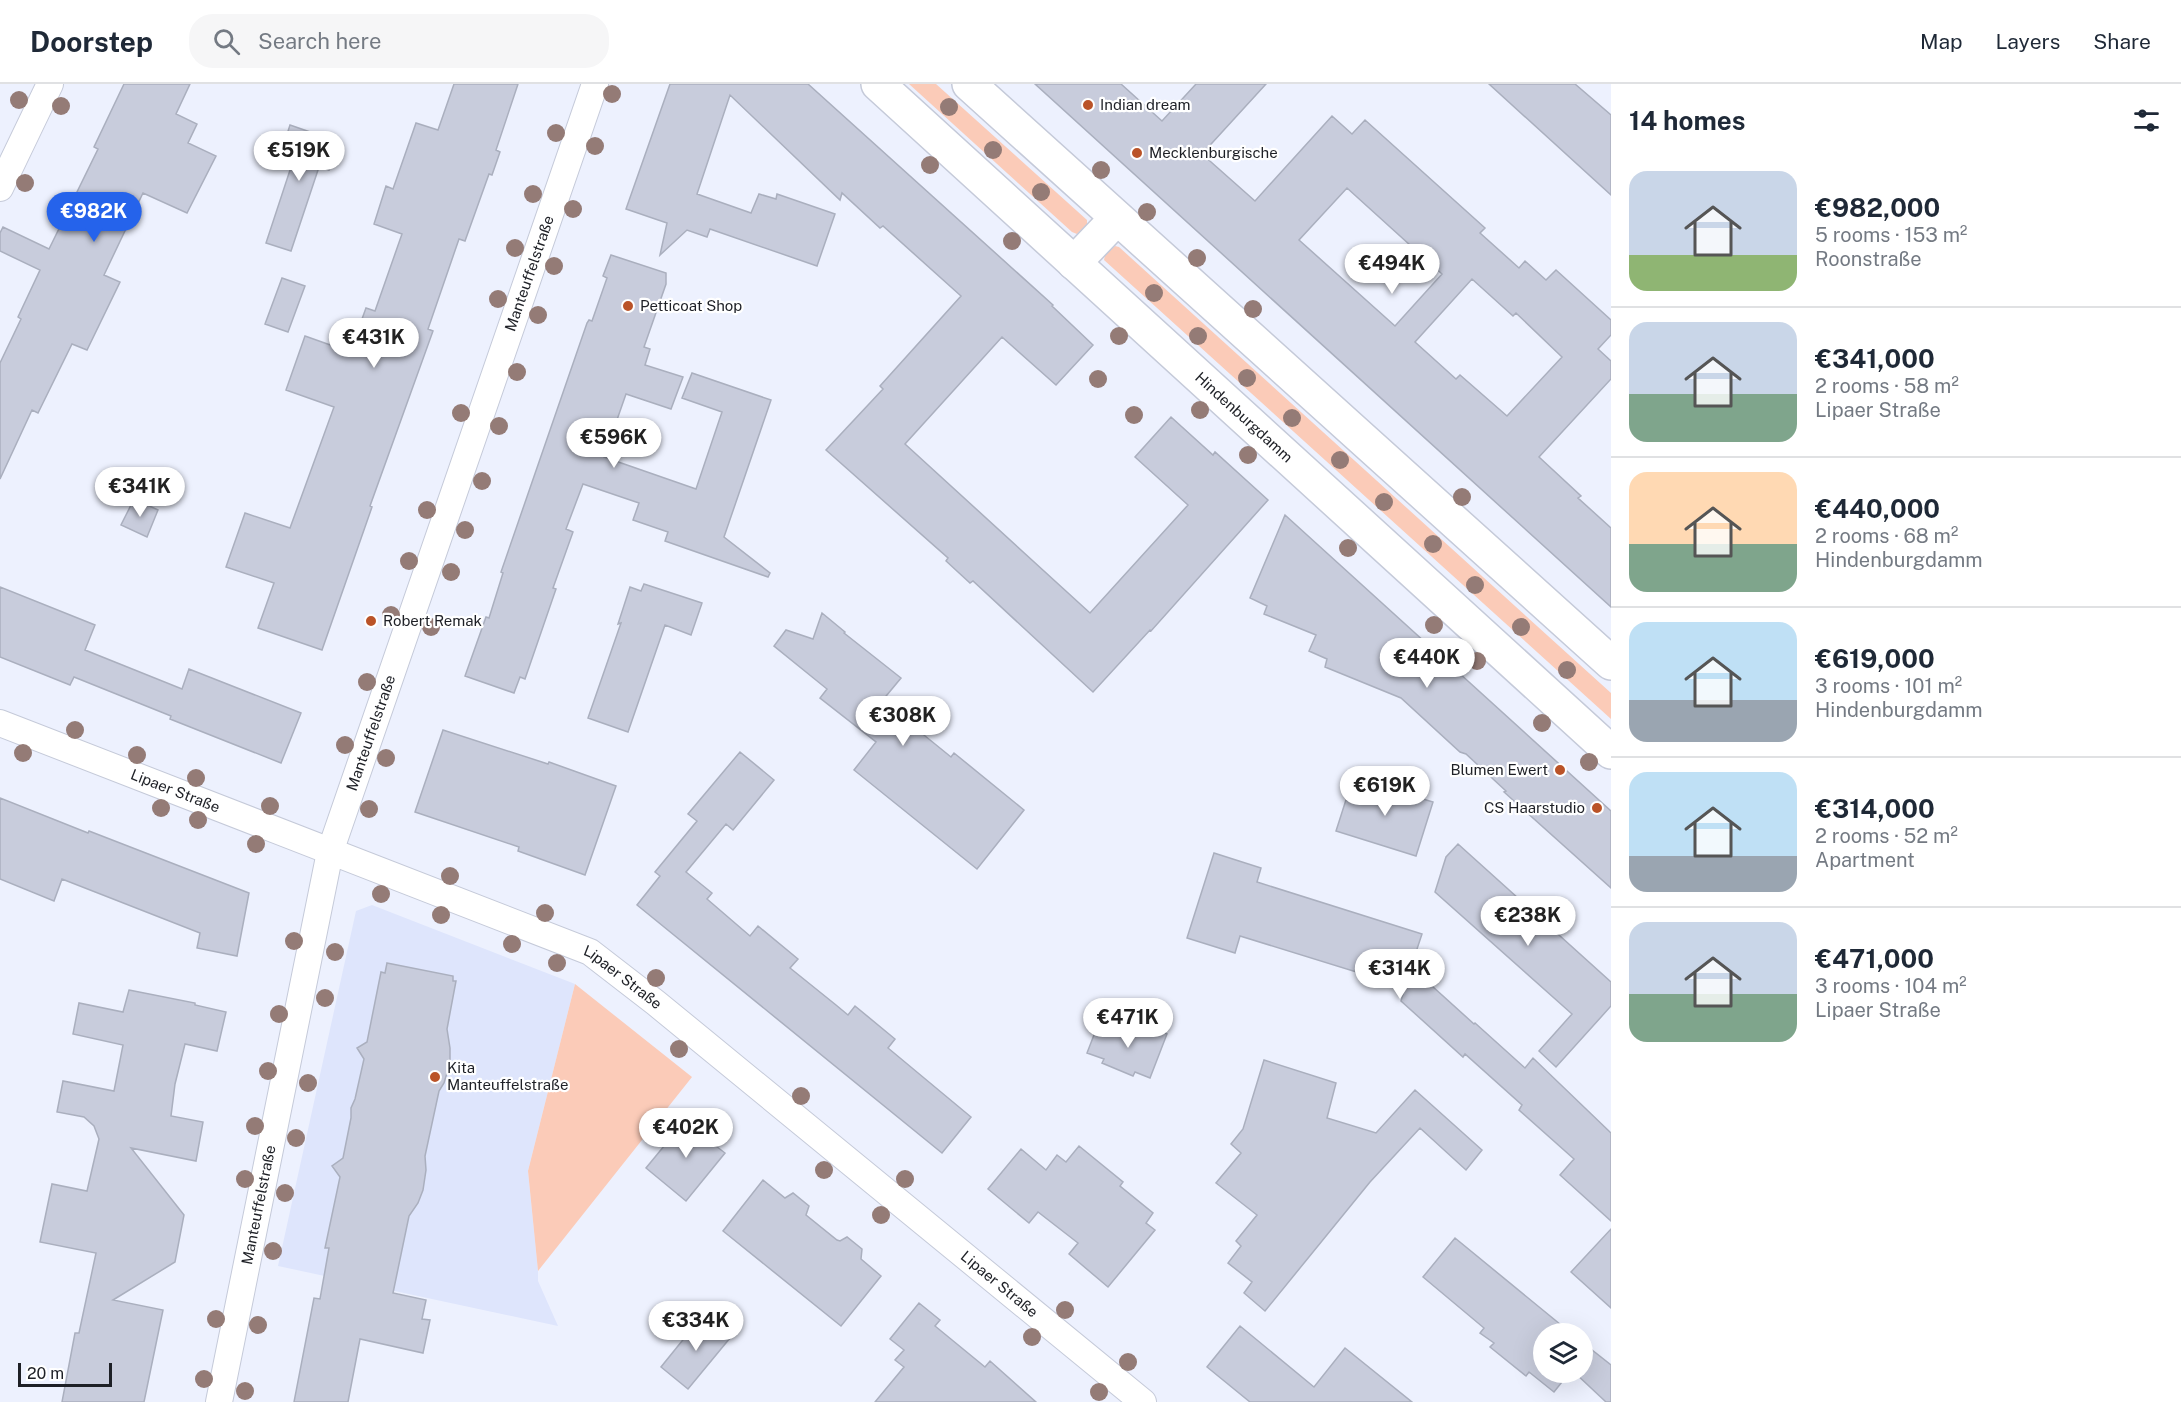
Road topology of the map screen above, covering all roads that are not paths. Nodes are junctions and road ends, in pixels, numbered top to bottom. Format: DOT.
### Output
graph roads {
  1 [pos="50,84"];
  2 [pos="595,84"];
  3 [pos="878,84"];
  4 [pos="969,84"];
  5 [pos="0,188"];
  6 [pos="1117,218"];
  7 [pos="1074,263"];
  8 [pos="1611,663"];
  9 [pos="0,723"];
  10 [pos="1611,752"];
  11 [pos="330,852"];
  12 [pos="219,1402"];
  13 [pos="1143,1402"];
  1 -- 5 [label="street"];
  2 -- 11 [label="street, Manteuffelstraße"];
  3 -- 7 [label="main road, Hindenburgdamm"];
  4 -- 6 [label="main road"];
  6 -- 7 [label="main road"];
  6 -- 8 [label="main road"];
  7 -- 10 [label="main road, Hindenburgdamm"];
  9 -- 11 [label="street, Lipaer Straße"];
  11 -- 12 [label="street, Manteuffelstraße"];
  11 -- 13 [label="street, Lipaer Straße"];
}
